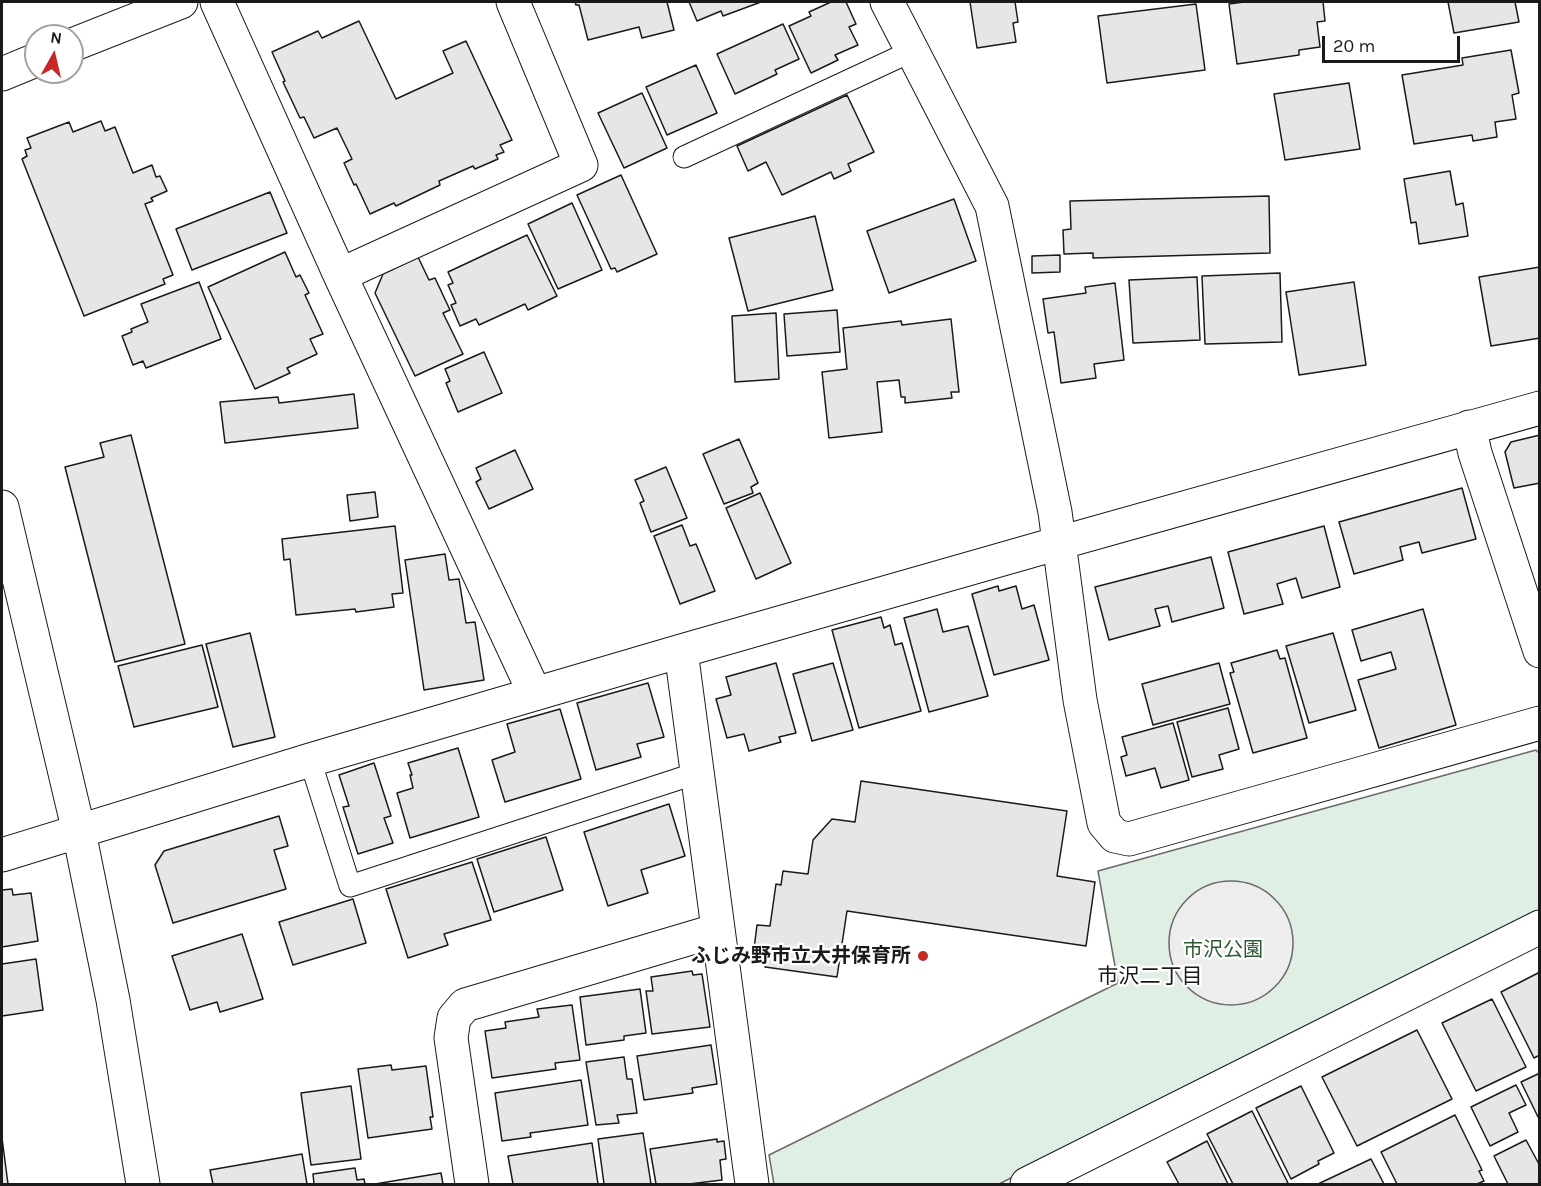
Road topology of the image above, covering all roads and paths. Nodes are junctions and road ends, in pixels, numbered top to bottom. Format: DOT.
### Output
graph roads {
  1 [pos="181,2"];
  2 [pos="217,2"];
  3 [pos="513,2"];
  4 [pos="887,2"];
  5 [pos="84,40"];
  6 [pos="912,51"];
  7 [pos="24,65"];
  8 [pos="2,74"];
  9 [pos="684,157"];
  10 [pos="340,275"];
  11 [pos="1539,408"];
  12 [pos="1468,427"];
  13 [pos="2,507"];
  14 [pos="1059,543"];
  15 [pos="9,569"];
  16 [pos="681,651"];
  17 [pos="1539,651"];
  18 [pos="535,694"];
  19 [pos="1539,723"];
  20 [pos="309,760"];
  21 [pos="697,773"];
  22 [pos="79,832"];
  23 [pos="2,855"];
  24 [pos="1539,927"];
  25 [pos="718,930"];
  26 [pos="143,1185"];
  27 [pos="472,1185"];
  28 [pos="752,1185"];
  29 [pos="1027,1185"];
  1 -- 5 [label="street"];
  2 -- 10 [label="street"];
  3 -- 10 [label="street"];
  4 -- 6 [label="street"];
  6 -- 9 [label="lane"];
  6 -- 14 [label="street"];
  7 -- 8 [label="street"];
  10 -- 18 [label="street"];
  11 -- 12 [label="street"];
  12 -- 14 [label="street"];
  12 -- 17 [label="street"];
  13 -- 15 [label="street"];
  14 -- 16 [label="street"];
  14 -- 19 [label="street"];
  15 -- 22 [label="street"];
  16 -- 18 [label="street"];
  16 -- 21 [label="street"];
  18 -- 20 [label="street"];
  20 -- 21 [label="lane"];
  20 -- 22 [label="street"];
  21 -- 25 [label="street"];
  22 -- 23 [label="street"];
  22 -- 26 [label="street"];
  24 -- 29 [label="street"];
  25 -- 27 [label="street"];
  25 -- 28 [label="street"];
}
